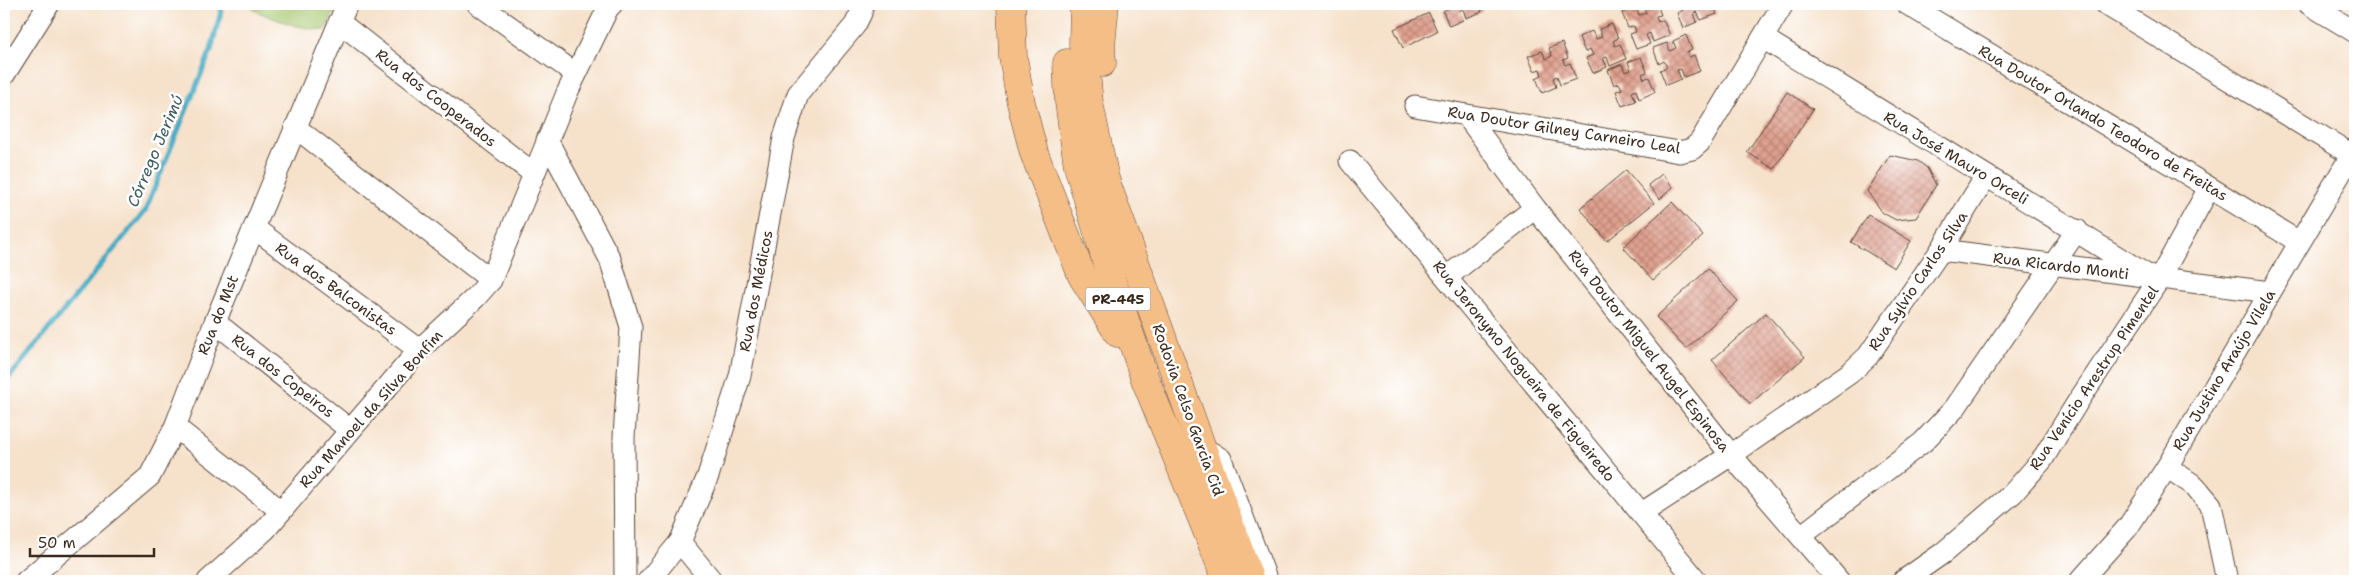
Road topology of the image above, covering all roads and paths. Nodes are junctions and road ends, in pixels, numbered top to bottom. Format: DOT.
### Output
graph roads {
  1 [pos="49,4"];
  2 [pos="478,4"];
  3 [pos="612,4"];
  4 [pos="863,4"];
  5 [pos="1011,4"];
  6 [pos="1065,4"];
  7 [pos="1084,4"];
  8 [pos="1106,4"];
  9 [pos="1783,4"];
  10 [pos="1907,4"];
  11 [pos="2105,4"];
  12 [pos="2310,4"];
  13 [pos="343,13"];
  14 [pos="2355,32"];
  15 [pos="1763,38"];
  16 [pos="576,74"];
  17 [pos="4,75"];
  18 [pos="1415,106"];
  19 [pos="1466,115"];
  20 [pos="295,127"];
  21 [pos="547,140"];
  22 [pos="2353,152"];
  23 [pos="1350,161"];
  24 [pos="534,174"];
  25 [pos="1986,176"];
  26 [pos="2209,188"];
  27 [pos="1535,208"];
  28 [pos="1120,224"];
  29 [pos="254,228"];
  30 [pos="2077,230"];
  31 [pos="2299,242"];
  32 [pos="1941,250"];
  33 [pos="2054,265"];
  34 [pos="1447,277"];
  35 [pos="2155,278"];
  36 [pos="491,280"];
  37 [pos="2270,292"];
  38 [pos="215,322"];
  39 [pos="419,350"];
  40 [pos="1145,379"];
  41 [pos="175,427"];
  42 [pos="350,430"];
  43 [pos="1202,448"];
  44 [pos="1731,455"];
  45 [pos="2167,467"];
  46 [pos="281,511"];
  47 [pos="1642,513"];
  48 [pos="1801,536"];
  49 [pos="680,542"];
  50 [pos="26,581"];
  51 [pos="208,581"];
  52 [pos="625,581"];
  53 [pos="648,581"];
  54 [pos="712,581"];
  55 [pos="1224,581"];
  56 [pos="1250,581"];
  57 [pos="1267,581"];
  58 [pos="1697,581"];
  59 [pos="1839,581"];
  60 [pos="1903,581"];
  61 [pos="2080,581"];
  62 [pos="2227,581"];
  1 -- 17 [label="street"];
  2 -- 16 [label="street"];
  3 -- 16 [label="street, Rua Manoel da Silva Bonfim"];
  4 -- 49 [label="street, Rua dos Médicos"];
  5 -- 40 [label="highway"];
  6 -- 40 [label="highway, Rodovia Celso Garcia Cid / PR-445"];
  7 -- 28 [label="highway, Rodovia Celso Garcia Cid / PR-445"];
  8 -- 28 [label="highway"];
  9 -- 15 [label="street, Rua Doutor Gilney Carneiro Leal"];
  10 -- 26 [label="street, Rua Doutor Orlando Teodoro de Freitas"];
  11 -- 22 [label="street"];
  12 -- 14 [label="street"];
  13 -- 20 [label="street, Rua do Mst"];
  13 -- 24 [label="street, Rua dos Cooperados"];
  15 -- 19 [label="street, Rua Doutor Gilney Carneiro Leal"];
  15 -- 25 [label="street, Rua José Mauro Orceli"];
  16 -- 21 [label="street, Rua Manoel da Silva Bonfim"];
  18 -- 19 [label="street, Rua Doutor Gilney Carneiro Leal"];
  19 -- 27 [label="street, Rua Doutor Miguel Augel Espinosa"];
  20 -- 29 [label="street, Rua do Mst"];
  20 -- 36 [label="street"];
  21 -- 24 [label="street, Rua Manoel da Silva Bonfim"];
  21 -- 52 [label="street"];
  22 -- 31 [label="street, Rua Justino Araújo Vilela"];
  23 -- 34 [label="street, Rua Jeronymo Nogueira de Figueiredo"];
  24 -- 36 [label="street, Rua Manoel da Silva Bonfim"];
  25 -- 30 [label="street, Rua José Mauro Orceli"];
  25 -- 32 [label="street, Rua Sylvio Carlos Silva"];
  26 -- 31 [label="street, Rua Doutor Orlando Teodoro de Freitas"];
  26 -- 35 [label="street, Rua Venício Arestrup Pimentel"];
  27 -- 34 [label="street"];
  27 -- 44 [label="street, Rua Doutor Miguel Augel Espinosa"];
  28 -- 43 [label="highway, Rodovia Celso Garcia Cid / PR-445"];
  29 -- 38 [label="street, Rua do Mst"];
  29 -- 39 [label="street, Rua dos Balconistas"];
  30 -- 33 [label="street"];
  30 -- 35 [label="street, Rua José Mauro Orceli"];
  31 -- 37 [label="street, Rua Justino Araújo Vilela"];
  32 -- 33 [label="street, Rua Ricardo Monti"];
  32 -- 44 [label="street, Rua Sylvio Carlos Silva"];
  33 -- 35 [label="street, Rua Ricardo Monti"];
  33 -- 48 [label="street"];
  34 -- 47 [label="street, Rua Jeronymo Nogueira de Figueiredo"];
  35 -- 37 [label="street, Rua Ricardo Monti"];
  35 -- 60 [label="street, Rua Venício Arestrup Pimentel"];
  36 -- 39 [label="street, Rua Manoel da Silva Bonfim"];
  37 -- 45 [label="street, Rua Justino Araújo Vilela"];
  38 -- 41 [label="street, Rua do Mst"];
  38 -- 42 [label="street, Rua dos Copeiros"];
  39 -- 42 [label="street, Rua Manoel da Silva Bonfim"];
  40 -- 55 [label="highway, Rodovia Celso Garcia Cid / PR-445"];
  41 -- 46 [label="street"];
  41 -- 50 [label="street, Rua do Mst"];
  42 -- 46 [label="street, Rua Manoel da Silva Bonfim"];
  43 -- 56 [label="highway, Rodovia Celso Garcia Cid / PR-445"];
  43 -- 57 [label="street"];
  44 -- 47 [label="street, Rua Sylvio Carlos Silva"];
  44 -- 48 [label="street, Rua Doutor Miguel Augel Espinosa"];
  45 -- 61 [label="street, Rua Justino Araújo Vilela"];
  45 -- 62 [label="street"];
  46 -- 51 [label="street, Rua Manoel da Silva Bonfim"];
  47 -- 58 [label="street, Rua Jeronymo Nogueira de Figueiredo"];
  48 -- 59 [label="street, Rua Doutor Miguel Augel Espinosa"];
  49 -- 53 [label="street, Rua dos Médicos"];
  49 -- 54 [label="street"];
}
